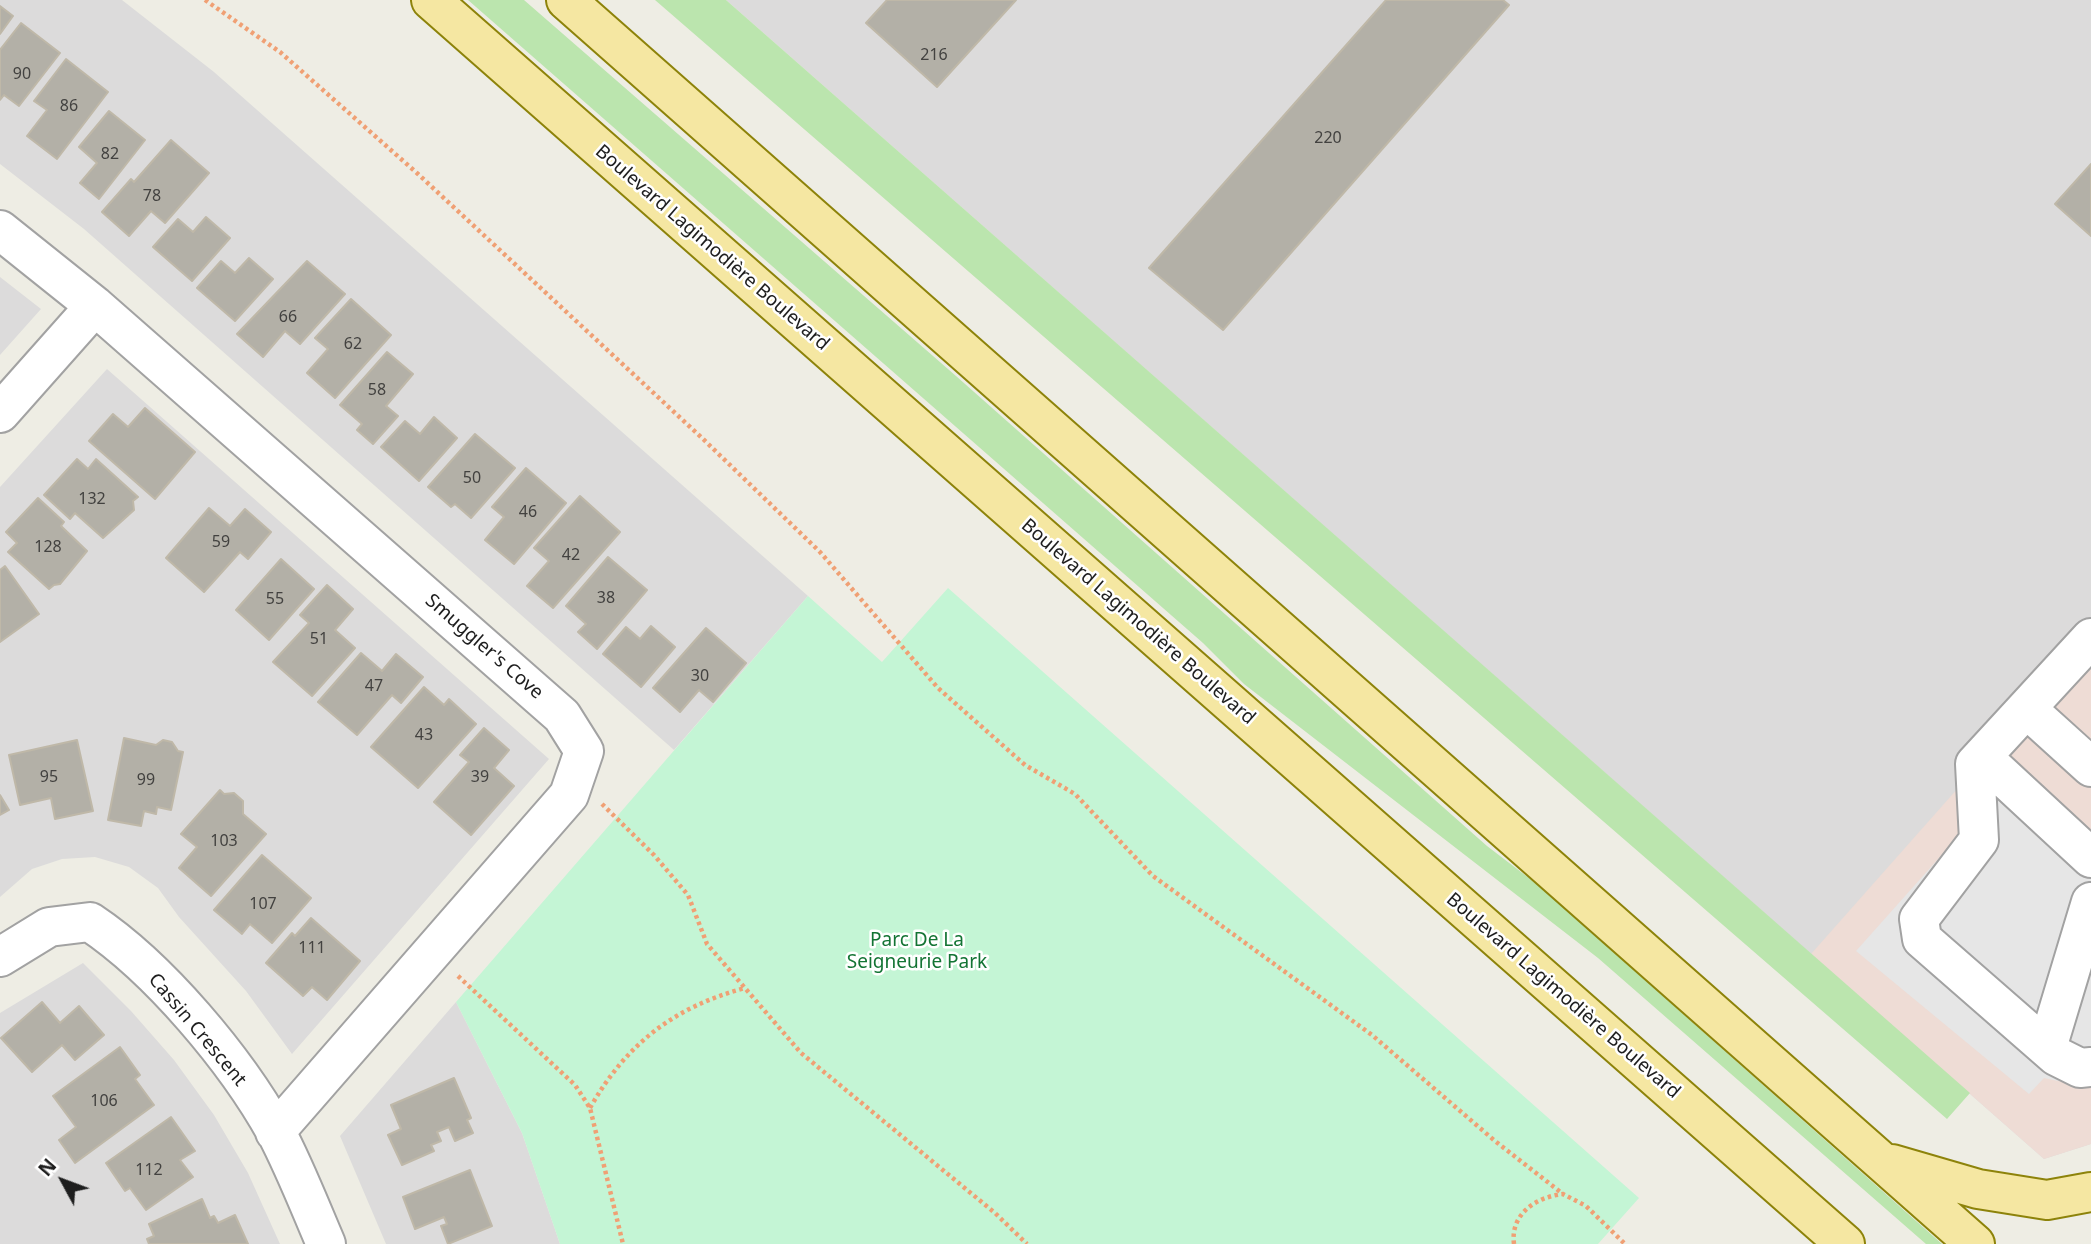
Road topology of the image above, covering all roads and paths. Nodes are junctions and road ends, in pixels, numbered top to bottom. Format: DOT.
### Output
graph roads {
  1 [pos="205,0"];
  2 [pos="430,0"];
  3 [pos="566,0"];
  4 [pos="0,230"];
  5 [pos="95,306"];
  6 [pos="0,413"];
  7 [pos="2091,638"];
  8 [pos="2027,709"];
  9 [pos="1982,757"];
  10 [pos="2091,767"];
  11 [pos="572,785"];
  12 [pos="2091,858"];
  13 [pos="2091,902"];
  14 [pos="431,952"];
  15 [pos="0,957"];
  16 [pos="745,988"];
  17 [pos="2047,1048"];
  18 [pos="2091,1068"];
  19 [pos="590,1108"];
  20 [pos="275,1132"];
  21 [pos="1880,1161"];
  22 [pos="2091,1192"];
  23 [pos="1563,1194"];
  24 [pos="326,1244"];
  25 [pos="623,1244"];
  26 [pos="1027,1244"];
  27 [pos="1514,1244"];
  28 [pos="1625,1244"];
  29 [pos="1845,1244"];
  30 [pos="1975,1244"];
  1 -- 23 [label="path"];
  2 -- 29 [label="main road, Boulevard Lagimodière Boulevard"];
  3 -- 21 [label="main road"];
  4 -- 5 [label="street, Smuggler's Cove"];
  5 -- 6 [label="street"];
  5 -- 11 [label="street, Smuggler's Cove"];
  7 -- 8 [label="street"];
  8 -- 9 [label="street"];
  8 -- 10 [label="street"];
  9 -- 12 [label="street"];
  9 -- 17 [label="street"];
  11 -- 14 [label="street, Smuggler's Cove"];
  11 -- 16 [label="path"];
  13 -- 17 [label="street"];
  14 -- 19 [label="path"];
  14 -- 20 [label="street, Smuggler's Cove"];
  15 -- 20 [label="street, Cassin Crescent"];
  16 -- 19 [label="path"];
  16 -- 26 [label="path"];
  17 -- 18 [label="street"];
  19 -- 25 [label="path"];
  20 -- 24 [label="street, Cassin Crescent"];
  21 -- 22 [label="main road"];
  21 -- 30 [label="main road"];
  23 -- 27 [label="path"];
  23 -- 28 [label="path"];
}
